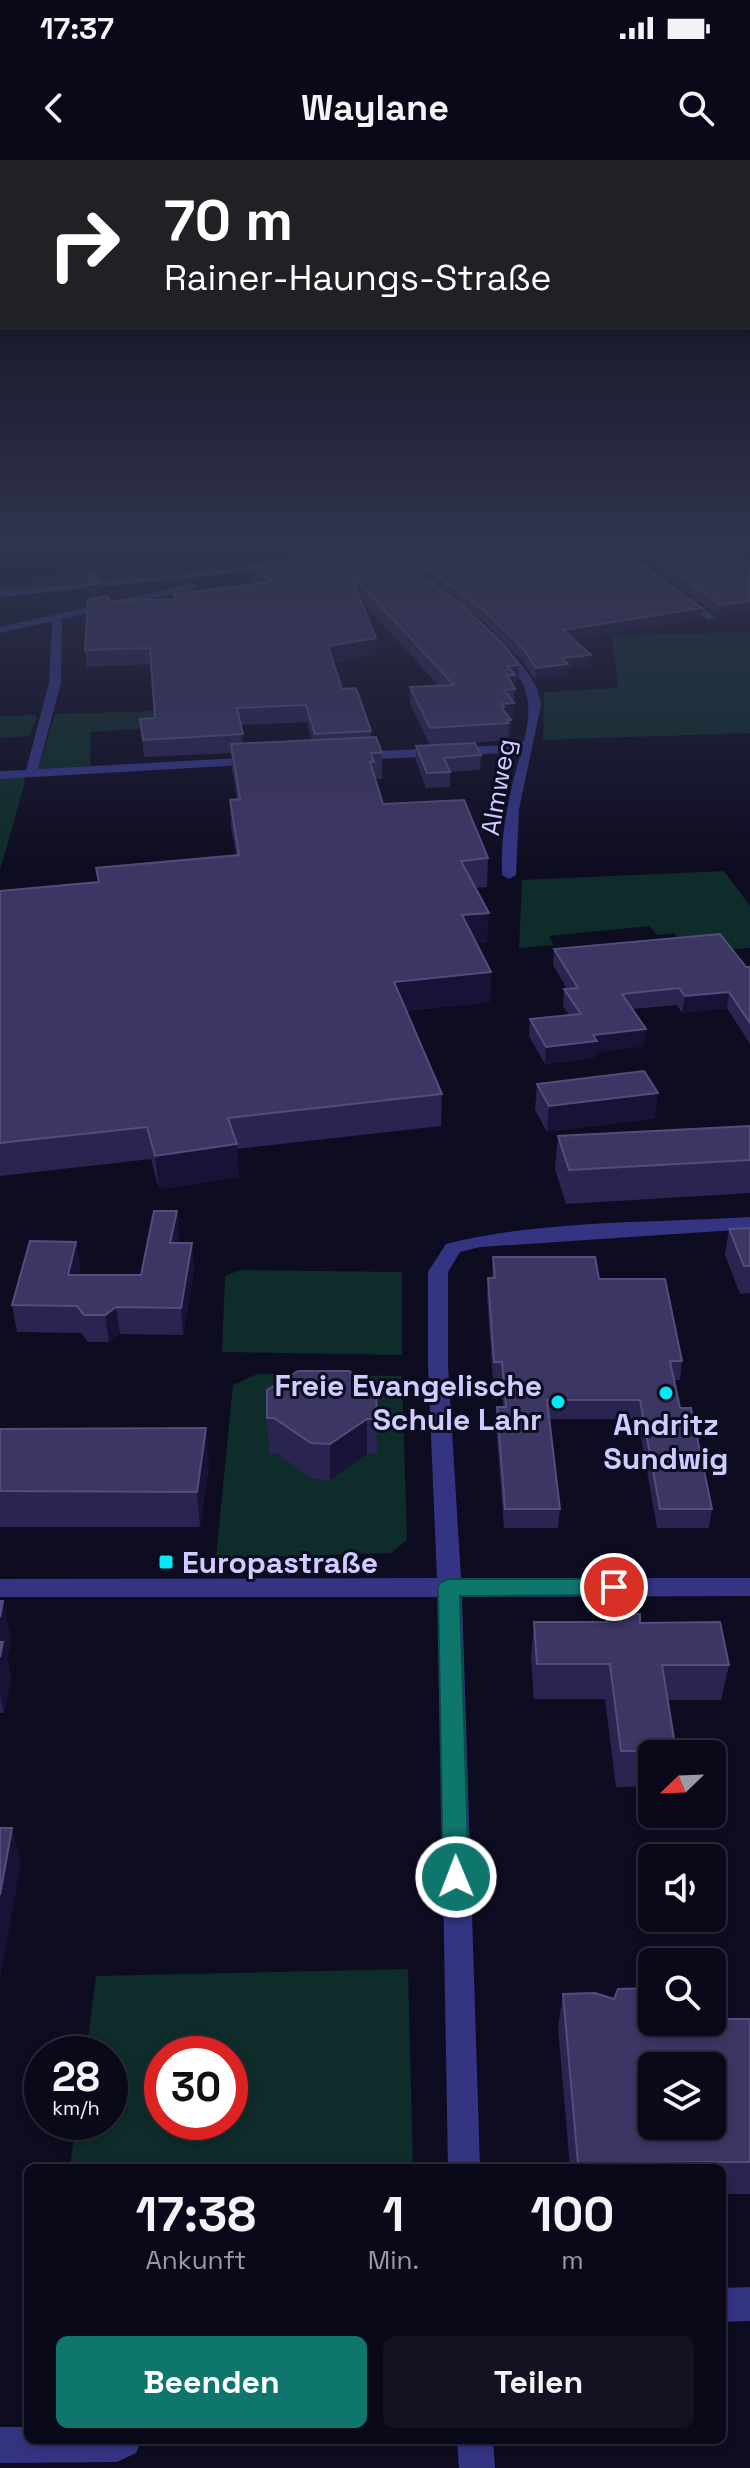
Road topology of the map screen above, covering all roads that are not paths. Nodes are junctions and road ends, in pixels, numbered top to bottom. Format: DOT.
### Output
graph roads {
  1 [pos="56,653"];
  2 [pos="505,653"];
  3 [pos="528,743"];
  4 [pos="337,757"];
  5 [pos="278,760"];
  6 [pos="31,773"];
  7 [pos="0,775"];
  8 [pos="509,875"];
  9 [pos="750,1223"];
  10 [pos="449,1587"];
  11 [pos="750,1587"];
  12 [pos="0,1588"];
  13 [pos="464,2164"];
  14 [pos="750,2304"];
  15 [pos="726,2305"];
  16 [pos="117,2444"];
  17 [pos="475,2444"];
  18 [pos="0,2445"];
  19 [pos="477,2468"];
  1 -- 6 [label="street"];
  2 -- 3 [label="street, Almweg"];
  3 -- 4 [label="street"];
  3 -- 8 [label="street, Almweg"];
  5 -- 6 [label="street"];
  6 -- 7 [label="street"];
  9 -- 10 [label="street"];
  10 -- 11 [label="street"];
  10 -- 12 [label="street"];
  10 -- 13 [label="street"];
  14 -- 15 [label="street"];
  16 -- 18 [label="street"];
  17 -- 19 [label="street"];
}
